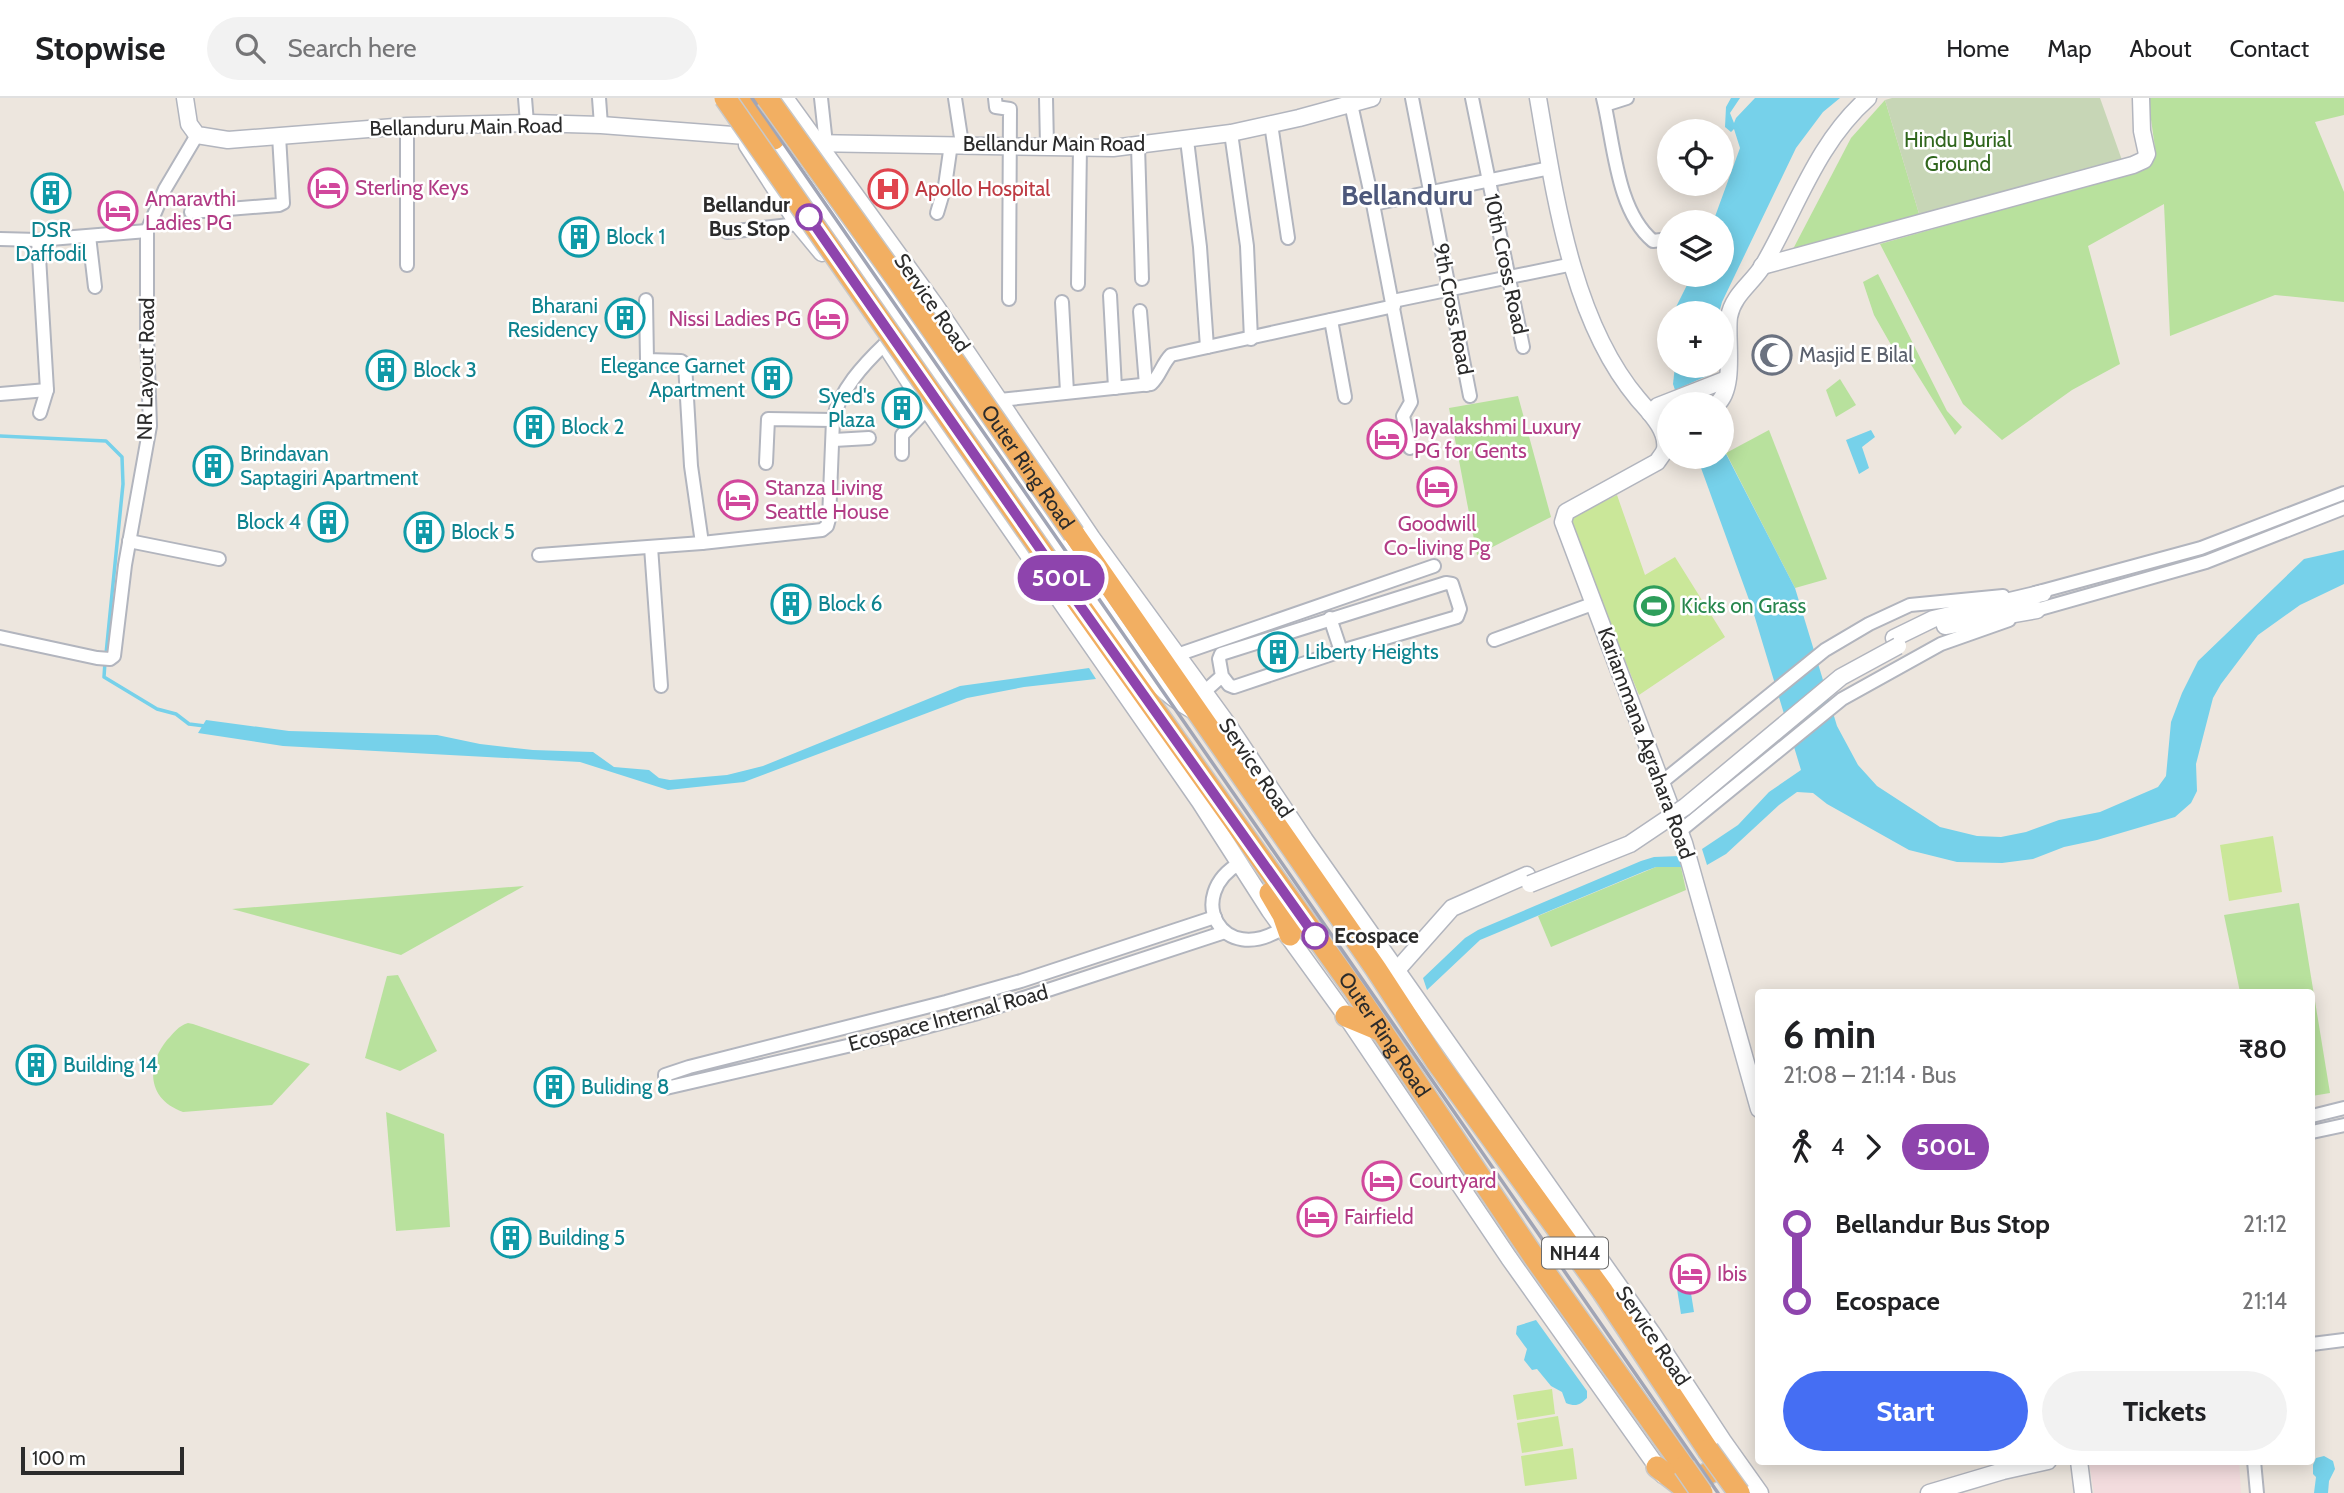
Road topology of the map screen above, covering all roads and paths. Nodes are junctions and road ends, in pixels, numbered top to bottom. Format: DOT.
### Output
graph roads {
  1 [pos="185,98"];
  2 [pos="525,98"];
  3 [pos="599,98"];
  4 [pos="712,98"];
  5 [pos="725,98"];
  6 [pos="745,98"];
  7 [pos="767,98"];
  8 [pos="785,98"];
  9 [pos="821,98"];
  10 [pos="955,98"];
  11 [pos="995,98"];
  12 [pos="1046,98"];
  13 [pos="1372,98"];
  14 [pos="1412,98"];
  15 [pos="1472,98"];
  16 [pos="1538,98"];
  17 [pos="1627,98"];
  18 [pos="1868,98"];
  19 [pos="2141,98"];
  20 [pos="1604,102"];
  21 [pos="1351,104"];
  22 [pos="527,123"];
  23 [pos="1271,124"];
  24 [pos="601,125"];
  25 [pos="407,126"];
  26 [pos="1231,132"];
  27 [pos="197,135"];
  28 [pos="740,135"];
  29 [pos="279,136"];
  30 [pos="774,139"];
  31 [pos="1187,140"];
  32 [pos="821,144"];
  33 [pos="956,144"];
  34 [pos="1011,146"];
  35 [pos="1048,146"];
  36 [pos="1138,146"];
  37 [pos="1080,147"];
  38 [pos="1550,168"];
  39 [pos="1489,180"];
  40 [pos="1432,193"];
  41 [pos="1373,204"];
  42 [pos="191,212"];
  43 [pos="937,212"];
  44 [pos="872,217"];
  45 [pos="832,218"];
  46 [pos="797,225"];
  47 [pos="147,231"];
  48 [pos="727,232"];
  49 [pos="89,236"];
  50 [pos="1287,238"];
  51 [pos="0,239"];
  52 [pos="38,240"];
  53 [pos="1657,240"];
  54 [pos="1573,264"];
  55 [pos="407,265"];
  56 [pos="1762,266"];
  57 [pos="1509,276"];
  58 [pos="1142,279"];
  59 [pos="1078,284"];
  60 [pos="95,286"];
  61 [pos="1449,291"];
  62 [pos="1110,295"];
  63 [pos="1009,299"];
  64 [pos="646,300"];
  65 [pos="1062,302"];
  66 [pos="1393,303"];
  67 [pos="1140,311"];
  68 [pos="1331,320"];
  69 [pos="1251,339"];
  70 [pos="885,344"];
  71 [pos="1207,347"];
  72 [pos="1524,347"];
  73 [pos="1719,382"];
  74 [pos="1146,385"];
  75 [pos="1115,388"];
  76 [pos="47,390"];
  77 [pos="1067,392"];
  78 [pos="1721,392"];
  79 [pos="0,394"];
  80 [pos="1470,396"];
  81 [pos="1345,397"];
  82 [pos="1000,400"];
  83 [pos="926,410"];
  84 [pos="1654,410"];
  85 [pos="40,413"];
  86 [pos="1657,415"];
  87 [pos="833,420"];
  88 [pos="869,438"];
  89 [pos="834,440"];
  90 [pos="1410,448"];
  91 [pos="902,454"];
  92 [pos="1657,462"];
  93 [pos="766,463"];
  94 [pos="2344,493"];
  95 [pos="2344,508"];
  96 [pos="129,541"];
  97 [pos="702,543"];
  98 [pos="651,547"];
  99 [pos="539,555"];
  100 [pos="219,559"];
  101 [pos="1434,566"];
  102 [pos="2043,593"];
  103 [pos="1595,603"];
  104 [pos="2037,610"];
  105 [pos="1330,618"];
  106 [pos="0,637"];
  107 [pos="1494,640"];
  108 [pos="1896,642"];
  109 [pos="1341,651"];
  110 [pos="1177,654"];
  111 [pos="1222,676"];
  112 [pos="661,686"];
  113 [pos="1204,692"];
  114 [pos="1199,714"];
  115 [pos="1662,782"];
  116 [pos="1206,797"];
  117 [pos="1682,837"];
  118 [pos="1241,862"];
  119 [pos="1321,876"];
  120 [pos="1215,917"];
  121 [pos="1225,932"];
  122 [pos="1281,933"];
  123 [pos="1400,974"];
  124 [pos="946,1002"];
  125 [pos="1346,1016"];
  126 [pos="951,1020"];
  127 [pos="1382,1031"];
  128 [pos="1415,1031"];
  129 [pos="826,1033"];
  130 [pos="830,1050"];
  131 [pos="725,1057"];
  132 [pos="728,1072"];
  133 [pos="690,1074"];
  134 [pos="666,1081"];
  135 [pos="1755,1094"];
  136 [pos="2344,1108"];
  137 [pos="2315,1115"];
  138 [pos="2344,1125"];
  139 [pos="2315,1131"];
  140 [pos="2344,1340"];
  141 [pos="2315,1344"];
  142 [pos="1716,1446"];
  143 [pos="2030,1465"];
  144 [pos="2080,1465"];
  145 [pos="2254,1465"];
  146 [pos="1657,1467"];
  147 [pos="1712,1472"];
  148 [pos="1748,1490"];
  149 [pos="1675,1493"];
  150 [pos="1702,1493"];
  151 [pos="1726,1493"];
  152 [pos="1929,1493"];
  153 [pos="2083,1493"];
  154 [pos="2257,1493"];
  1 -- 27 [label="street"];
  2 -- 22 [label="street"];
  3 -- 24 [label="street"];
  4 -- 28 [label="street"];
  5 -- 116 [label="highway, Outer Ring Road / NH44, bridge"];
  6 -- 30 [label="highway"];
  7 -- 114 [label="highway, Outer Ring Road / NH44, bridge"];
  8 -- 32 [label="street, Service Road"];
  9 -- 32 [label="street"];
  10 -- 33 [label="street"];
  11 -- 34 [label="street"];
  12 -- 35 [label="street"];
  13 -- 21 [label="street, Bellandur Main Road"];
  14 -- 40 [label="street, 9th Cross Road"];
  15 -- 39 [label="street, 10th Cross Road"];
  16 -- 38 [label="street"];
  17 -- 20 [label="street"];
  18 -- 56 [label="street"];
  19 -- 56 [label="street"];
  20 -- 53 [label="street"];
  21 -- 23 [label="street, Bellandur Main Road"];
  21 -- 41 [label="street"];
  22 -- 24 [label="street, Bellanduru Main Road"];
  22 -- 25 [label="street, Bellanduru Main Road"];
  23 -- 26 [label="street, Bellandur Main Road"];
  23 -- 50 [label="street"];
  24 -- 28 [label="street, Bellanduru Main Road"];
  25 -- 29 [label="street, Bellanduru Main Road"];
  25 -- 55 [label="street"];
  26 -- 31 [label="street, Bellandur Main Road"];
  26 -- 69 [label="street"];
  27 -- 29 [label="street, Bellanduru Main Road"];
  27 -- 47 [label="street, NR Layout Road"];
  28 -- 30 [label="street, Bellanduru Main Road"];
  28 -- 46 [label="street"];
  29 -- 42 [label="street"];
  30 -- 32 [label="street, Bellandur Main Road"];
  30 -- 45 [label="street"];
  31 -- 36 [label="street, Bellandur Main Road"];
  31 -- 71 [label="street"];
  32 -- 33 [label="street, Bellandur Main Road"];
  32 -- 44 [label="street, Service Road"];
  33 -- 34 [label="street, Bellandur Main Road"];
  33 -- 43 [label="street"];
  34 -- 35 [label="street, Bellandur Main Road"];
  34 -- 63 [label="street"];
  35 -- 37 [label="street, Bellandur Main Road"];
  36 -- 37 [label="street, Bellandur Main Road"];
  36 -- 58 [label="street"];
  37 -- 59 [label="street"];
  38 -- 39 [label="street"];
  38 -- 54 [label="street"];
  39 -- 40 [label="street"];
  39 -- 57 [label="street, 10th Cross Road"];
  40 -- 41 [label="street"];
  40 -- 61 [label="street, 9th Cross Road"];
  41 -- 66 [label="street"];
  44 -- 45 [label="street"];
  44 -- 82 [label="street, Service Road"];
  45 -- 46 [label="street"];
  45 -- 114 [label="street"];
  46 -- 48 [label="street"];
  46 -- 70 [label="street"];
  47 -- 49 [label="street"];
  47 -- 96 [label="street, NR Layout Road"];
  49 -- 52 [label="street"];
  49 -- 60 [label="street"];
  51 -- 52 [label="street"];
  52 -- 76 [label="street"];
  54 -- 57 [label="street"];
  54 -- 84 [label="street"];
  56 -- 73 [label="street"];
  57 -- 61 [label="street"];
  57 -- 72 [label="street, 10th Cross Road"];
  61 -- 66 [label="street"];
  61 -- 80 [label="street, 9th Cross Road"];
  62 -- 75 [label="street"];
  64 -- 97 [label="street"];
  65 -- 77 [label="street"];
  66 -- 68 [label="street"];
  66 -- 90 [label="street"];
  67 -- 74 [label="street"];
  68 -- 69 [label="street"];
  68 -- 81 [label="street"];
  69 -- 71 [label="street"];
  70 -- 83 [label="street"];
  70 -- 87 [label="street"];
  71 -- 74 [label="street"];
  73 -- 78 [label="street"];
  73 -- 84 [label="street"];
  74 -- 75 [label="street"];
  75 -- 77 [label="street"];
  76 -- 79 [label="street"];
  76 -- 85 [label="street"];
  77 -- 82 [label="street"];
  82 -- 110 [label="street, Service Road"];
  83 -- 91 [label="street"];
  83 -- 116 [label="street"];
  84 -- 86 [label="street"];
  87 -- 89 [label="street"];
  87 -- 93 [label="street"];
  88 -- 89 [label="street"];
  89 -- 97 [label="street"];
  92 -- 103 [label="street, Kariammana Agrahara Road"];
  94 -- 102 [label="street"];
  95 -- 104 [label="street"];
  96 -- 100 [label="street"];
  96 -- 106 [label="street, NR Layout Road"];
  97 -- 98 [label="street"];
  98 -- 99 [label="street"];
  98 -- 112 [label="street"];
  101 -- 110 [label="street"];
  102 -- 108 [label="street"];
  102 -- 115 [label="street"];
  103 -- 107 [label="street"];
  103 -- 115 [label="street, Kariammana Agrahara Road"];
  104 -- 108 [label="street"];
  104 -- 117 [label="street"];
  105 -- 109 [label="street"];
  105 -- 109 [label="street"];
  105 -- 111 [label="street"];
  108 -- 123 [label="street, bridge"];
  109 -- 111 [label="street"];
  110 -- 113 [label="street, Service Road"];
  111 -- 113 [label="street"];
  113 -- 119 [label="street, Service Road"];
  114 -- 119 [label="highway, Outer Ring Road / NH44"];
  115 -- 117 [label="street, Kariammana Agrahara Road"];
  116 -- 118 [label="highway, Outer Ring Road / NH44"];
  117 -- 135 [label="street, Kariammana Agrahara Road"];
  118 -- 120 [label="street"];
  118 -- 122 [label="highway"];
  118 -- 127 [label="highway, Outer Ring Road / NH44"];
  119 -- 123 [label="street, Service Road"];
  119 -- 128 [label="highway, Outer Ring Road / NH44"];
  120 -- 121 [label="street"];
  120 -- 124 [label="street, Ecospace Internal Road"];
  121 -- 122 [label="street, Ecospace Internal Road"];
  121 -- 126 [label="street, Ecospace Internal Road"];
  122 -- 125 [label="street"];
  123 -- 142 [label="street, Service Road"];
  124 -- 126 [label="street"];
  124 -- 129 [label="street, Ecospace Internal Road"];
  125 -- 127 [label="highway"];
  125 -- 146 [label="street"];
  126 -- 130 [label="street, Ecospace Internal Road"];
  127 -- 150 [label="highway, Outer Ring Road / NH44, bridge"];
  128 -- 142 [label="highway, Outer Ring Road / NH44"];
  128 -- 147 [label="highway"];
  129 -- 130 [label="street"];
  129 -- 131 [label="street, Ecospace Internal Road"];
  130 -- 132 [label="street, Ecospace Internal Road"];
  131 -- 132 [label="street"];
  131 -- 133 [label="street, Ecospace Internal Road"];
  132 -- 133 [label="street, Ecospace Internal Road"];
  133 -- 134 [label="street, Ecospace Internal Road"];
  136 -- 137 [label="street"];
  138 -- 139 [label="street"];
  140 -- 141 [label="street"];
  142 -- 148 [label="highway, Outer Ring Road / NH44, bridge"];
  143 -- 152 [label="street"];
  144 -- 153 [label="street"];
  145 -- 154 [label="street"];
  146 -- 147 [label="highway"];
  146 -- 149 [label="street"];
  147 -- 151 [label="highway"];
}
